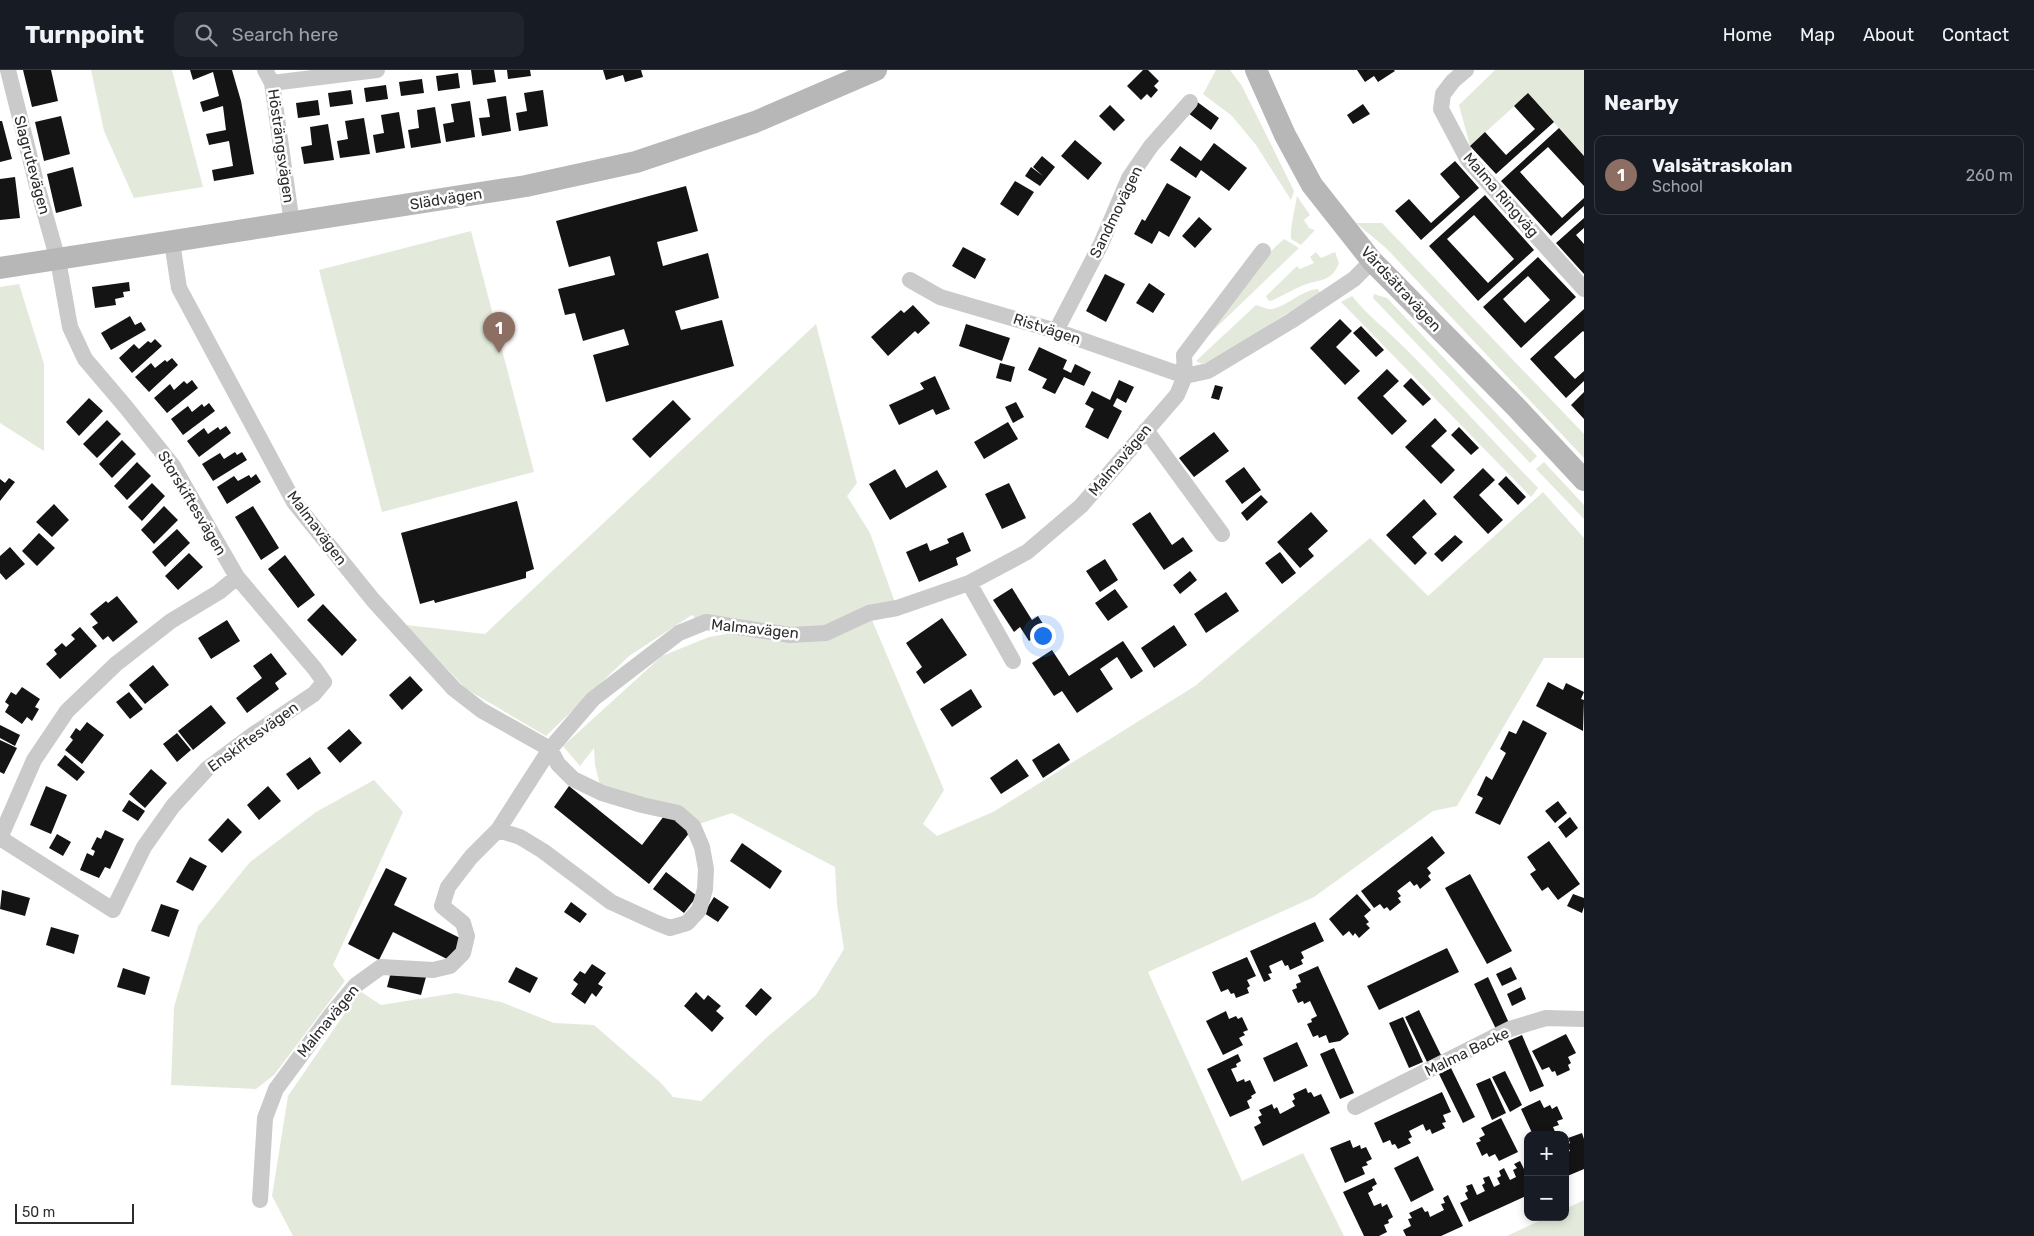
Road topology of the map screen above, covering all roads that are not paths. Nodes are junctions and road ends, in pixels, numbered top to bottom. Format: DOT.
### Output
graph roads {
  1 [pos="8,70"];
  2 [pos="377,70"];
  3 [pos="876,70"];
  4 [pos="1256,70"];
  5 [pos="1466,70"];
  6 [pos="269,77"];
  7 [pos="1190,102"];
  8 [pos="292,224"];
  9 [pos="172,242"];
  10 [pos="1263,251"];
  11 [pos="58,260"];
  12 [pos="1372,261"];
  13 [pos="0,268"];
  14 [pos="910,280"];
  15 [pos="1584,289"];
  16 [pos="1056,331"];
  17 [pos="1185,376"];
  18 [pos="1146,430"];
  19 [pos="1584,480"];
  20 [pos="1222,534"];
  21 [pos="237,577"];
  22 [pos="969,583"];
  23 [pos="1013,661"];
  24 [pos="324,682"];
  25 [pos="550,749"];
  26 [pos="498,830"];
  27 [pos="0,838"];
  28 [pos="1584,1019"];
  29 [pos="1355,1107"];
  30 [pos="260,1200"];
  1 -- 11 [label="street, Slagrutevägen"];
  2 -- 6 [label="street"];
  3 -- 8 [label="street, Slädvägen"];
  4 -- 12 [label="street, Vårdsätravägen"];
  5 -- 15 [label="street, Malma Ringväg"];
  6 -- 8 [label="street, Hösträngsvägen"];
  7 -- 16 [label="street, Sandmovägen"];
  8 -- 9 [label="street, Slädvägen"];
  9 -- 11 [label="street, Slädvägen"];
  9 -- 25 [label="street, Malmavägen"];
  10 -- 17 [label="street, Malmavägen"];
  11 -- 13 [label="street, Slädvägen"];
  11 -- 21 [label="street, Storskiftesvägen"];
  12 -- 17 [label="street"];
  12 -- 19 [label="street, Vårdsätravägen"];
  14 -- 16 [label="street, Ristvägen"];
  16 -- 17 [label="street, Ristvägen"];
  17 -- 18 [label="street, Malmavägen"];
  18 -- 20 [label="street"];
  18 -- 22 [label="street, Malmavägen"];
  21 -- 24 [label="street, Storskiftesvägen"];
  21 -- 27 [label="street, Enskiftesvägen"];
  22 -- 23 [label="street"];
  22 -- 25 [label="street, Malmavägen"];
  24 -- 27 [label="street, Enskiftesvägen"];
  25 -- 26 [label="street, Malmavägen"];
  25 -- 26 [label="street, Malmavägen"];
  26 -- 30 [label="street, Malmavägen"];
  28 -- 29 [label="street, Malma Backe"];
}
